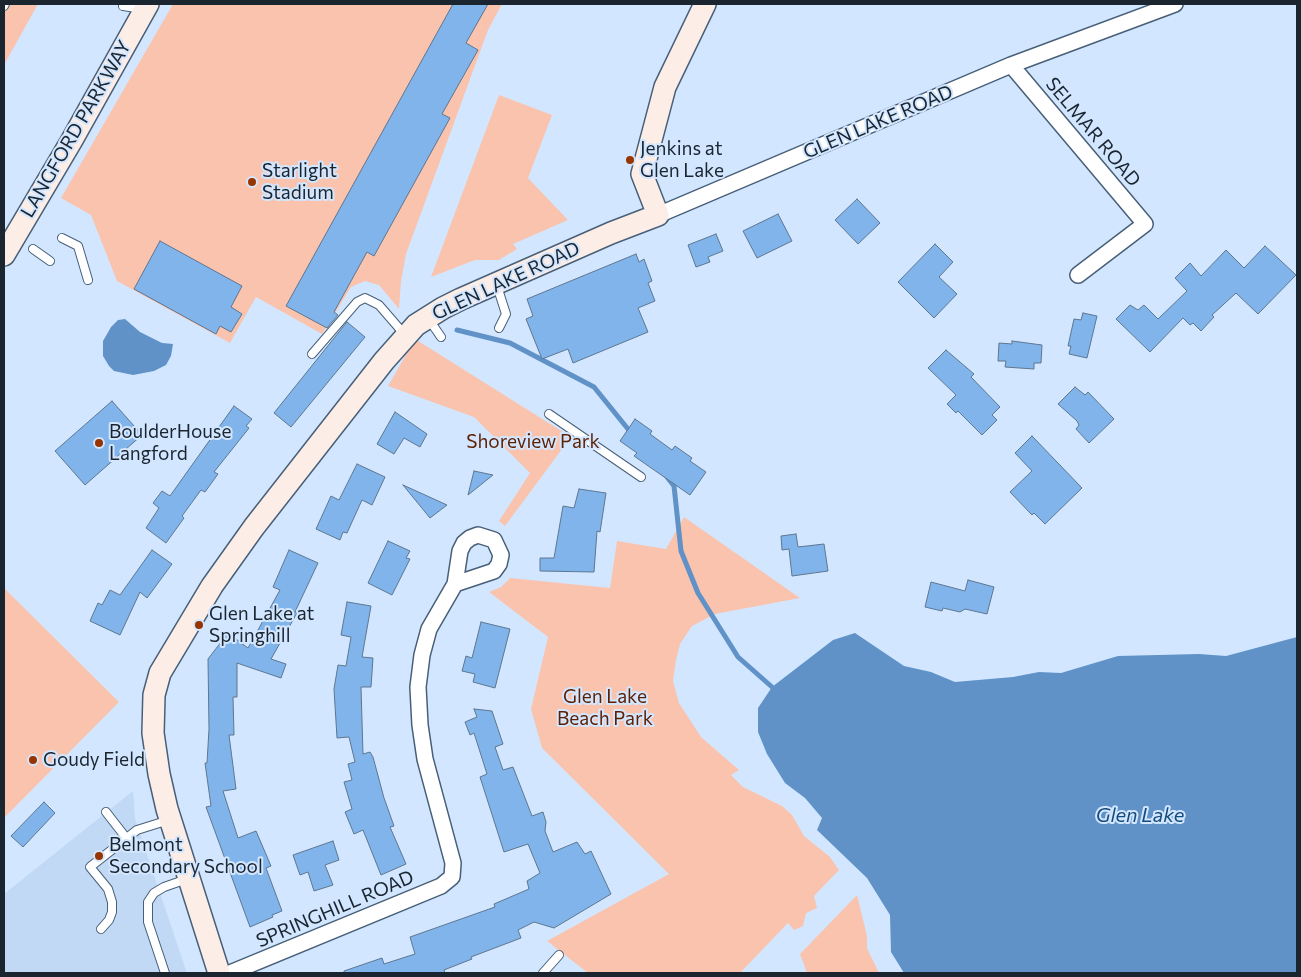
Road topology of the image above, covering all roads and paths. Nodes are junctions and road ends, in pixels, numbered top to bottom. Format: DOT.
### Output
graph roads {
  1 [pos="704,4"];
  2 [pos="1175,4"];
  3 [pos="123,6"];
  4 [pos="146,7"];
  5 [pos="1011,65"];
  6 [pos="658,215"];
  7 [pos="62,238"];
  8 [pos="33,249"];
  9 [pos="4,255"];
  10 [pos="50,261"];
  11 [pos="1078,275"];
  12 [pos="88,280"];
  13 [pos="496,284"];
  14 [pos="427,317"];
  15 [pos="499,328"];
  16 [pos="405,336"];
  17 [pos="441,336"];
  18 [pos="312,354"];
  19 [pos="549,414"];
  20 [pos="641,477"];
  21 [pos="455,584"];
  22 [pos="106,812"];
  23 [pos="170,819"];
  24 [pos="127,839"];
  25 [pos="189,878"];
  26 [pos="101,929"];
  27 [pos="560,955"];
  28 [pos="165,973"];
  29 [pos="220,973"];
  30 [pos="230,973"];
  31 [pos="543,973"];
  1 -- 6 [label="street"];
  2 -- 5 [label="street, GLEN LAKE ROAD"];
  3 -- 4 [label="lane"];
  4 -- 9 [label="street, LANGFORD PARKWAY"];
  5 -- 6 [label="street, GLEN LAKE ROAD"];
  5 -- 11 [label="street, SELMAR ROAD"];
  6 -- 13 [label="street, GLEN LAKE ROAD"];
  7 -- 12 [label="lane"];
  8 -- 10 [label="lane"];
  13 -- 14 [label="street, GLEN LAKE ROAD"];
  13 -- 15 [label="lane"];
  14 -- 16 [label="street, GLEN LAKE ROAD"];
  14 -- 17 [label="lane"];
  16 -- 18 [label="lane"];
  16 -- 23 [label="street, GLEN LAKE ROAD"];
  19 -- 20 [label="lane"];
  21 -- 30 [label="street, SPRINGHILL ROAD"];
  22 -- 24 [label="lane"];
  23 -- 24 [label="lane"];
  23 -- 25 [label="street, GLEN LAKE ROAD"];
  24 -- 26 [label="lane"];
  25 -- 28 [label="lane"];
  25 -- 29 [label="street, GLEN LAKE ROAD"];
  27 -- 31 [label="lane"];
}
